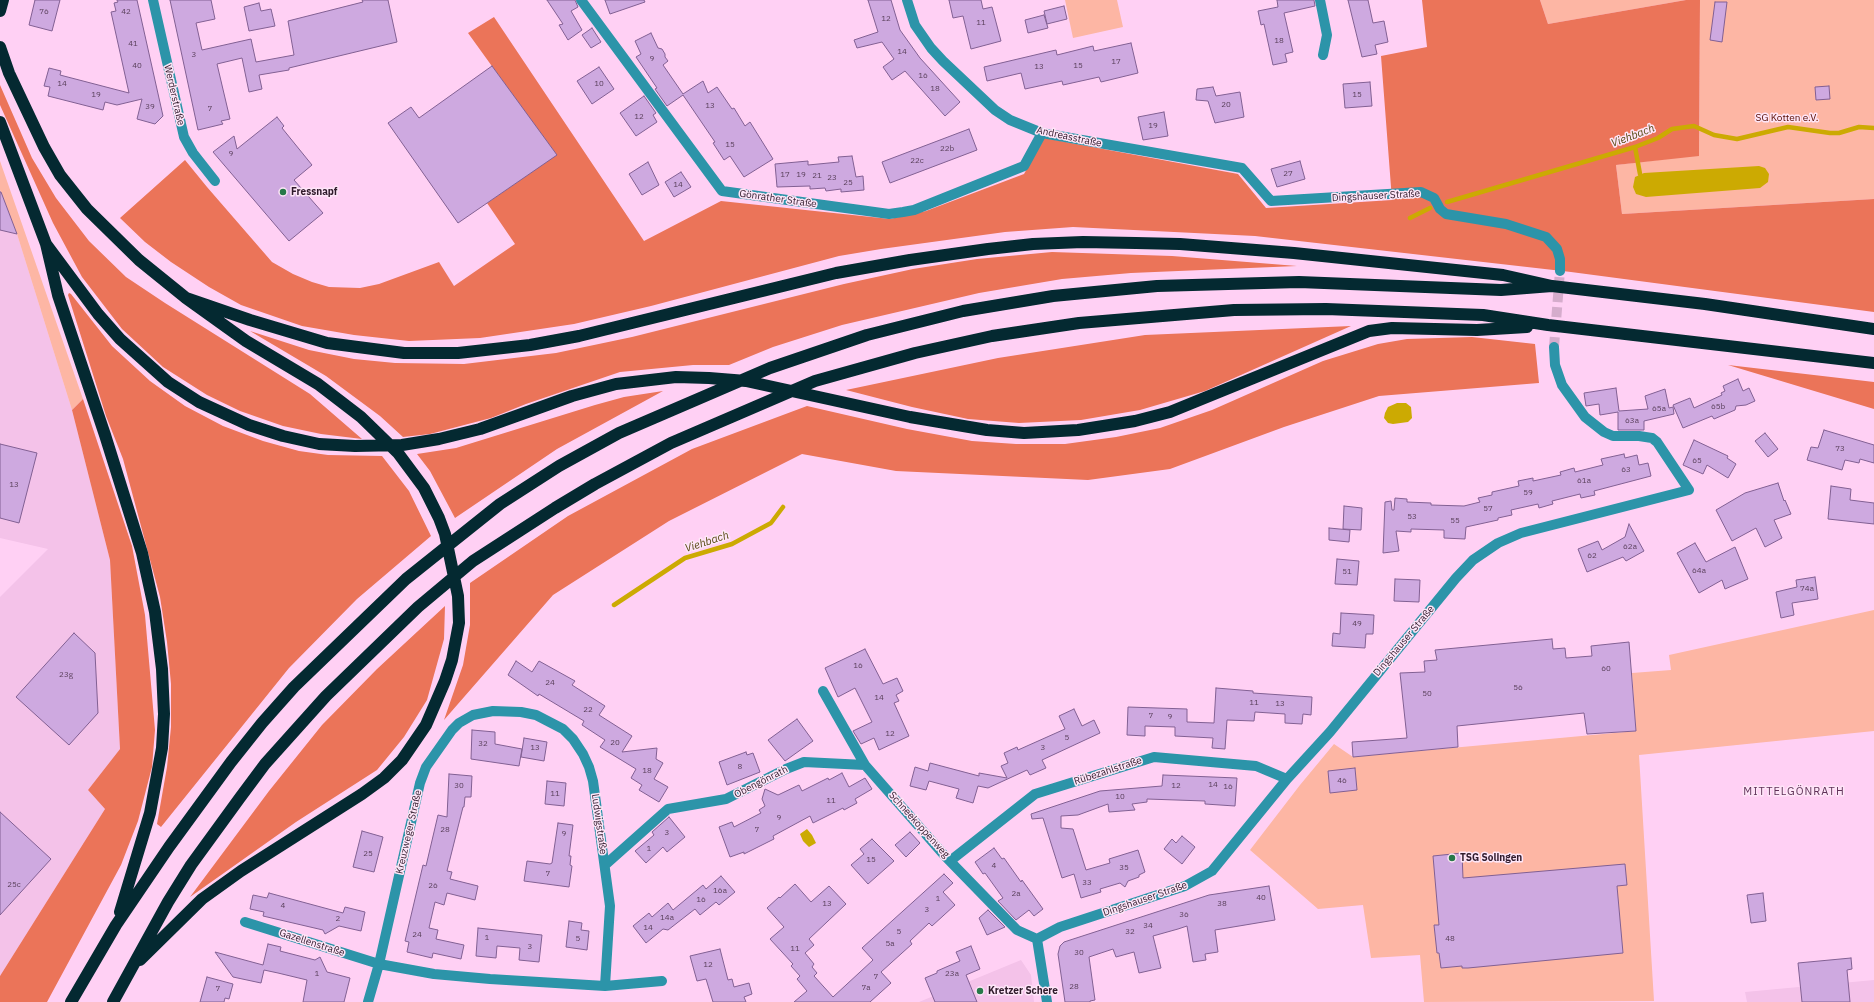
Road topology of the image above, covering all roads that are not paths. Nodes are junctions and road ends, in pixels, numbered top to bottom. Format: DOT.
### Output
graph roads {
  1 [pos="3,0"];
  2 [pos="153,0"];
  3 [pos="581,0"];
  4 [pos="907,0"];
  5 [pos="1320,0"];
  6 [pos="0,12"];
  7 [pos="0,47"];
  8 [pos="1323,54"];
  9 [pos="0,122"];
  10 [pos="1042,134"];
  11 [pos="1242,168"];
  12 [pos="215,180"];
  13 [pos="46,244"];
  14 [pos="1560,271"];
  15 [pos="1552,286"];
  16 [pos="186,298"];
  17 [pos="1548,325"];
  18 [pos="1874,329"];
  19 [pos="1554,347"];
  20 [pos="1874,363"];
  21 [pos="823,691"];
  22 [pos="508,711"];
  23 [pos="865,765"];
  24 [pos="1288,779"];
  25 [pos="950,861"];
  26 [pos="605,865"];
  27 [pos="245,922"];
  28 [pos="116,925"];
  29 [pos="1038,939"];
  30 [pos="379,964"];
  31 [pos="130,969"];
  32 [pos="662,981"];
  33 [pos="605,986"];
  34 [pos="71,1002"];
  35 [pos="113,1002"];
  36 [pos="368,1002"];
  37 [pos="1047,1002"];
  1 -- 6 [label="highway"];
  2 -- 12 [label="street, Werderstraße"];
  3 -- 10 [label="street, Gönrather Straße"];
  4 -- 10 [label="street, Andreasstraße"];
  5 -- 8 [label="street"];
  7 -- 16 [label="highway"];
  9 -- 13 [label="highway"];
  10 -- 11 [label="street, Andreasstraße"];
  11 -- 14 [label="street, Dingshauser Straße"];
  13 -- 17 [label="highway"];
  13 -- 28 [label="highway"];
  15 -- 16 [label="highway"];
  15 -- 18 [label="highway"];
  15 -- 28 [label="highway"];
  16 -- 31 [label="highway"];
  17 -- 20 [label="highway"];
  17 -- 31 [label="highway"];
  19 -- 24 [label="street, Dingshauser Straße"];
  21 -- 23 [label="street, Schneekoppenweg"];
  22 -- 26 [label="street, Ludwigstraße"];
  22 -- 30 [label="street, Kreuzweger Straße"];
  23 -- 25 [label="street, Schneekoppenweg"];
  23 -- 26 [label="street, Obengönrath"];
  24 -- 25 [label="street, Rübezahlstraße"];
  24 -- 29 [label="street, Dingshauser Straße"];
  25 -- 29 [label="street, Schneekoppenweg"];
  26 -- 33 [label="street, Ludwigstraße"];
  27 -- 30 [label="street, Gazellenstraße"];
  28 -- 34 [label="highway"];
  29 -- 37 [label="street"];
  30 -- 33 [label="street"];
  30 -- 36 [label="street, Kreuzweger Straße"];
  31 -- 35 [label="highway"];
  32 -- 33 [label="street"];
}
